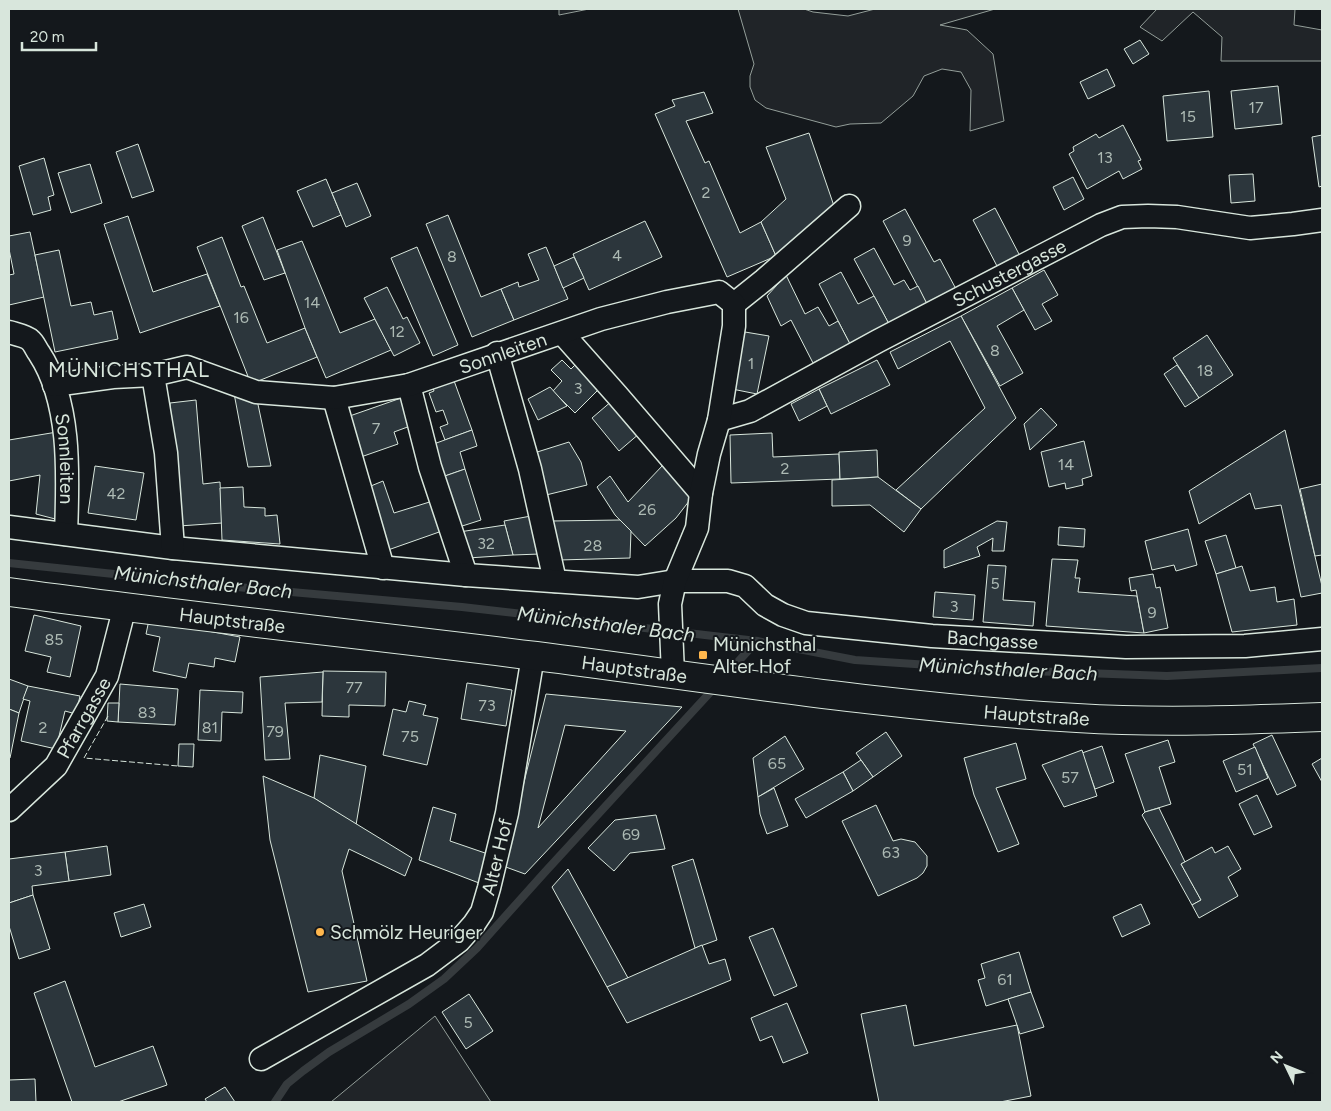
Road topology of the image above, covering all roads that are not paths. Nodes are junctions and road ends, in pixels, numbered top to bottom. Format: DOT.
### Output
graph roads {
  1 [pos="849,206"];
  2 [pos="1322,220"];
  3 [pos="734,304"];
  4 [pos="9,332"];
  5 [pos="562,332"];
  6 [pos="497,353"];
  7 [pos="153,375"];
  8 [pos="409,384"];
  9 [pos="54,385"];
  10 [pos="334,398"];
  11 [pos="719,420"];
  12 [pos="701,493"];
  13 [pos="9,527"];
  14 [pos="66,534"];
  15 [pos="173,548"];
  16 [pos="383,568"];
  17 [pos="466,574"];
  18 [pos="555,581"];
  19 [pos="674,581"];
  20 [pos="9,592"];
  21 [pos="125,606"];
  22 [pos="1322,639"];
  23 [pos="533,656"];
  24 [pos="673,674"];
  25 [pos="1322,717"];
  26 [pos="9,810"];
  27 [pos="261,1059"];
  1 -- 3 [label="street"];
  2 -- 11 [label="street, Schustergasse"];
  3 -- 5 [label="street, Sonnleiten"];
  3 -- 11 [label="street"];
  4 -- 9 [label="street, Sonnleiten"];
  5 -- 6 [label="street, Sonnleiten"];
  5 -- 12 [label="street"];
  6 -- 8 [label="street, Sonnleiten"];
  6 -- 18 [label="street"];
  7 -- 9 [label="street, Sonnleiten"];
  7 -- 10 [label="street, Sonnleiten"];
  7 -- 15 [label="street"];
  8 -- 10 [label="street, Sonnleiten"];
  8 -- 17 [label="street"];
  9 -- 14 [label="street, Sonnleiten"];
  10 -- 16 [label="street"];
  11 -- 12 [label="street"];
  12 -- 19 [label="street"];
  13 -- 14 [label="street"];
  14 -- 15 [label="street"];
  15 -- 16 [label="street"];
  16 -- 17 [label="street"];
  17 -- 18 [label="street"];
  18 -- 19 [label="street"];
  19 -- 22 [label="street, Bachgasse"];
  19 -- 24 [label="street"];
  20 -- 21 [label="street, Hauptstraße"];
  21 -- 23 [label="street, Hauptstraße"];
  21 -- 26 [label="street, Pfarrgasse"];
  23 -- 24 [label="street, Hauptstraße"];
  23 -- 27 [label="street, Alter Hof"];
  24 -- 25 [label="street, Hauptstraße"];
}
